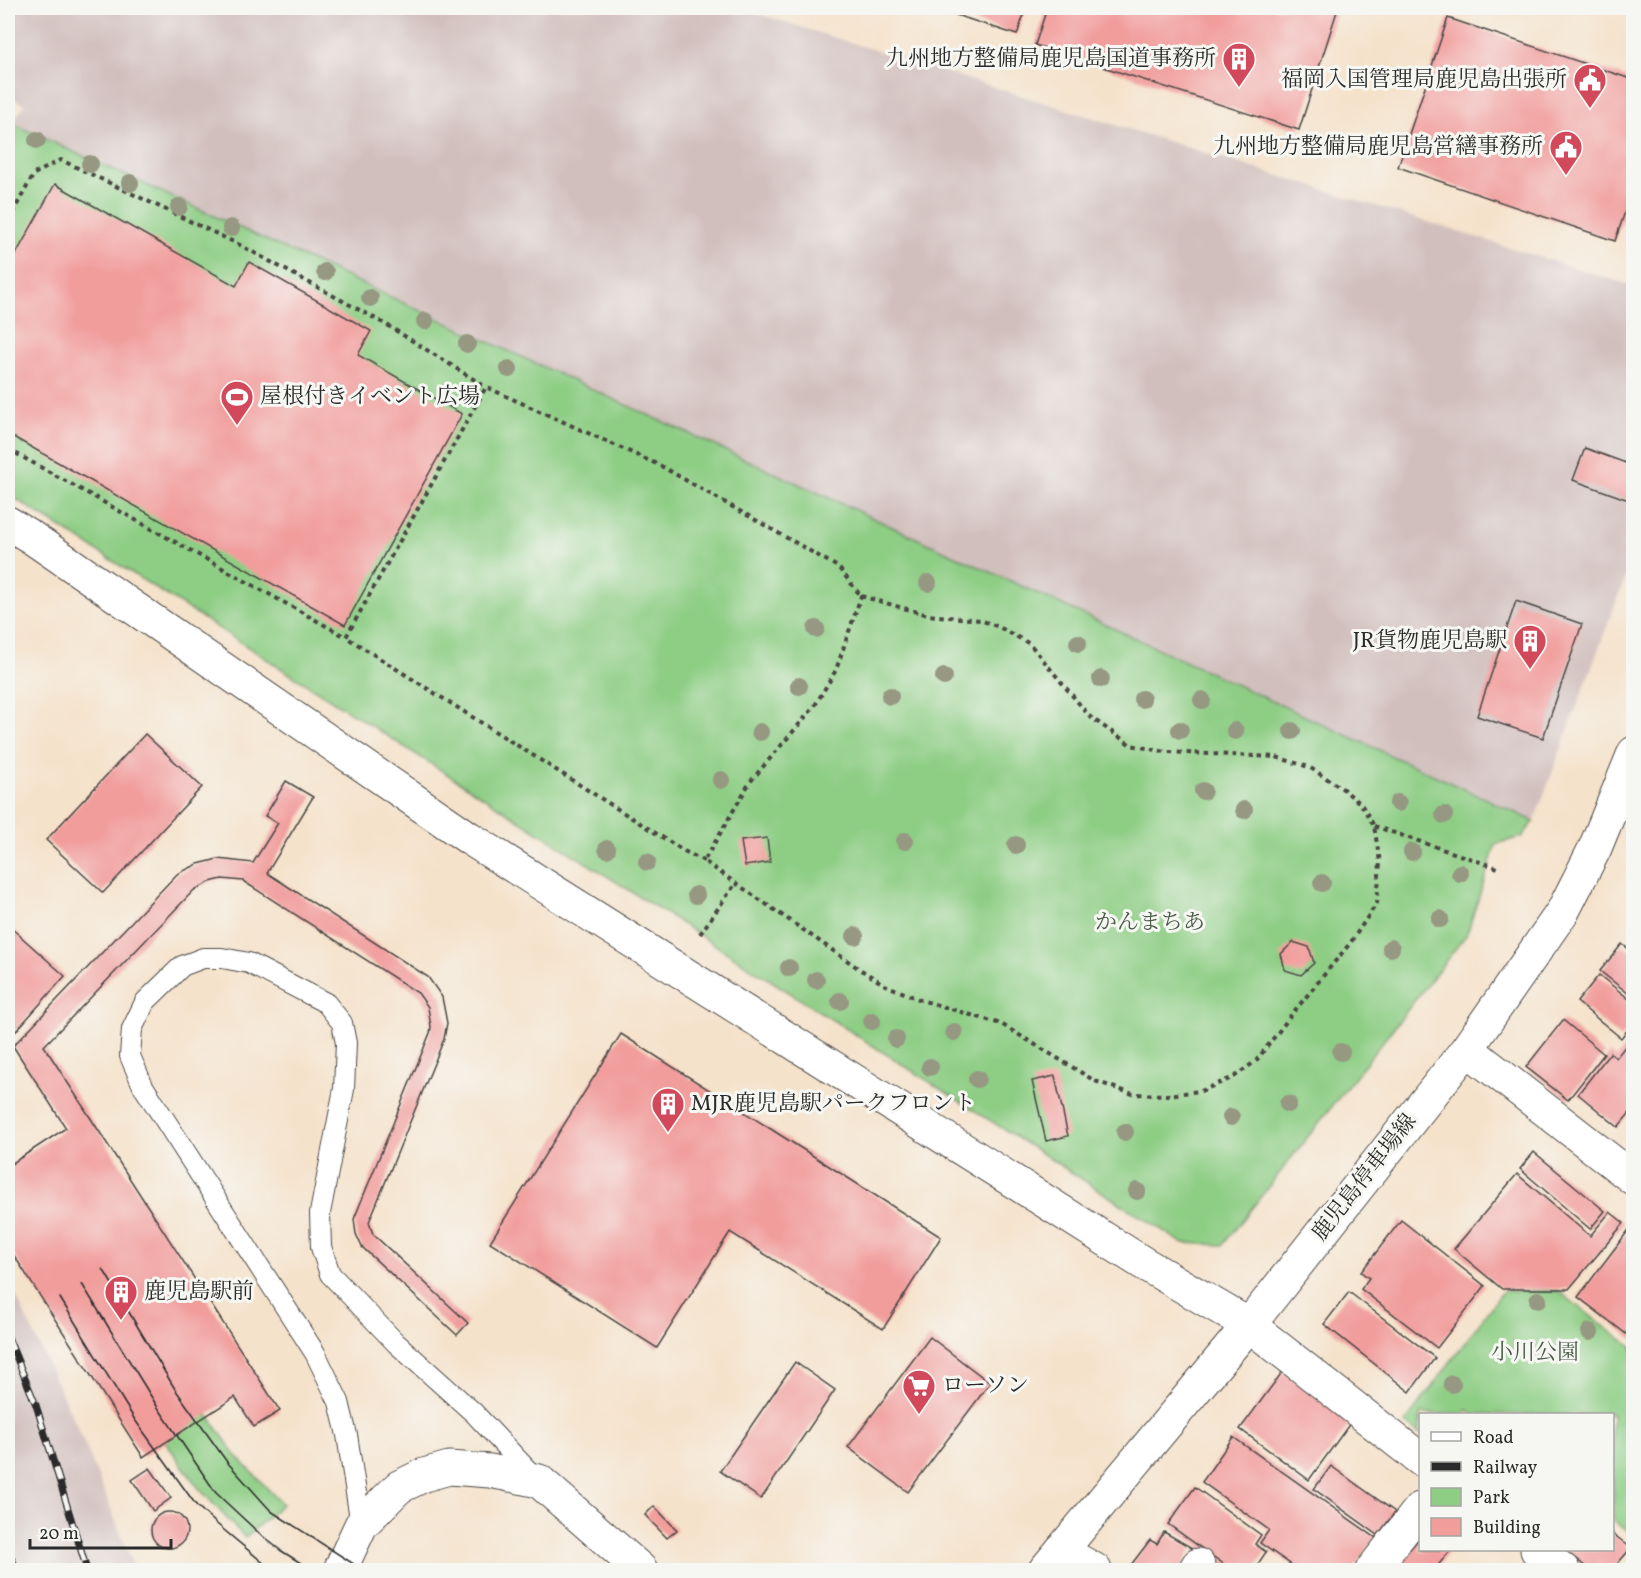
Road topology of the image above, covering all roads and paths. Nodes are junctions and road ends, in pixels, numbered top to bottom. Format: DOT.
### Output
graph roads {
  1 [pos="8,221"];
  2 [pos="486,387"];
  3 [pos="8,449"];
  4 [pos="8,523"];
  5 [pos="861,596"];
  6 [pos="346,637"];
  7 [pos="1634,753"];
  8 [pos="1374,826"];
  9 [pos="704,861"];
  10 [pos="1501,868"];
  11 [pos="736,883"];
  12 [pos="698,937"];
  13 [pos="1467,1049"];
  14 [pos="1634,1179"];
  15 [pos="1249,1325"];
  16 [pos="1419,1458"];
  17 [pos="539,1481"];
  18 [pos="1419,1510"];
  19 [pos="361,1525"];
  20 [pos="1538,1551"];
  21 [pos="1053,1561"];
  22 [pos="340,1570"];
  23 [pos="641,1570"];
  24 [pos="1095,1570"];
  25 [pos="1372,1570"];
  26 [pos="1563,1570"];
  1 -- 2 [label="path"];
  2 -- 5 [label="path"];
  2 -- 6 [label="path"];
  3 -- 6 [label="path"];
  4 -- 15 [label="street"];
  5 -- 8 [label="path"];
  5 -- 9 [label="path"];
  6 -- 9 [label="path"];
  7 -- 13 [label="street, 鹿児島停車場線"];
  8 -- 10 [label="path"];
  8 -- 11 [label="path"];
  9 -- 11 [label="path"];
  11 -- 12 [label="path"];
  13 -- 14 [label="street"];
  13 -- 15 [label="street, 鹿児島停車場線"];
  15 -- 16 [label="street"];
  15 -- 21 [label="street, 鹿児島停車場線"];
  17 -- 19 [label="street"];
  17 -- 19 [label="lane"];
  17 -- 23 [label="street"];
  18 -- 25 [label="street"];
  19 -- 22 [label="street"];
  20 -- 26 [label="street"];
  21 -- 24 [label="street"];
}
